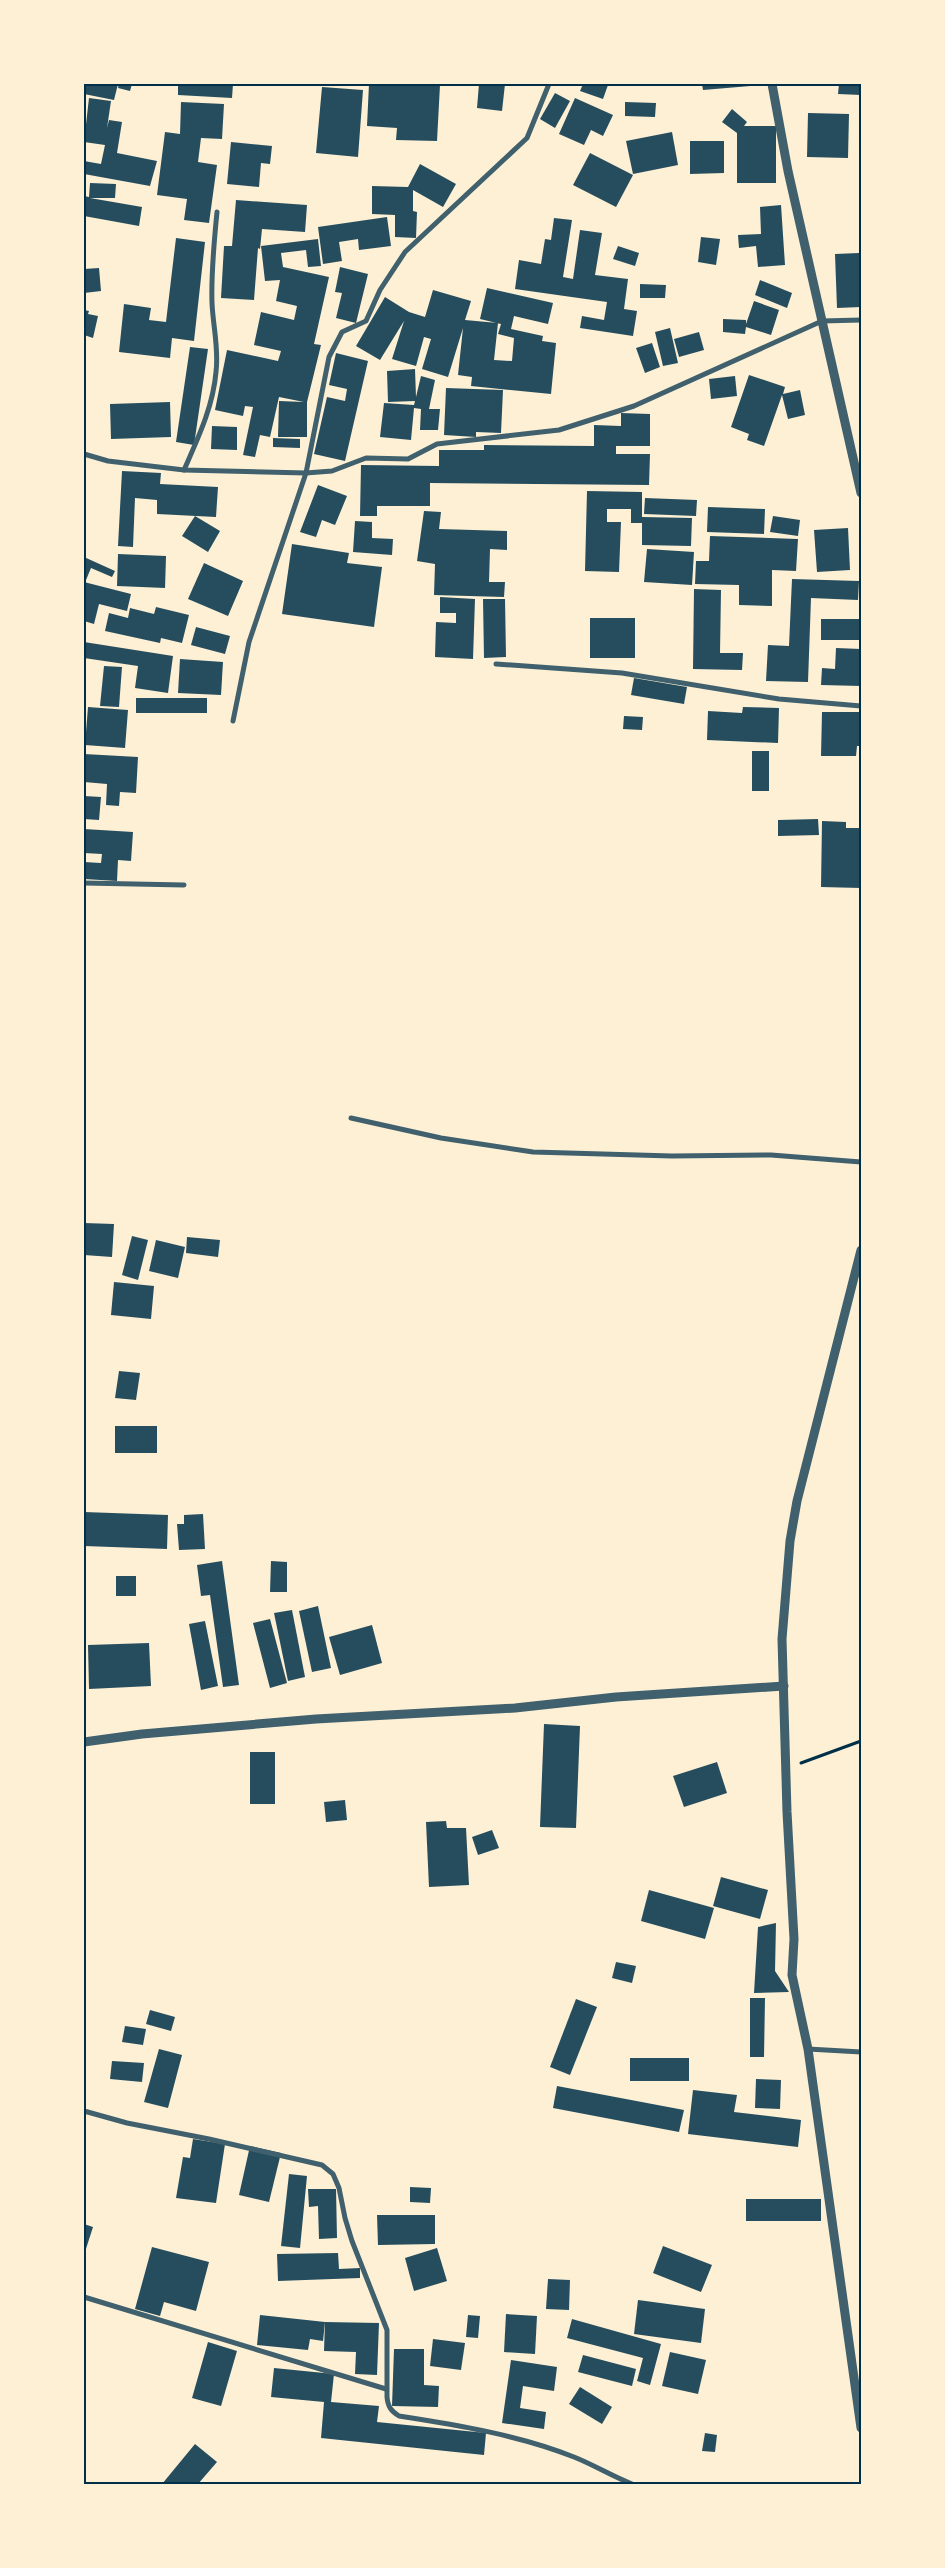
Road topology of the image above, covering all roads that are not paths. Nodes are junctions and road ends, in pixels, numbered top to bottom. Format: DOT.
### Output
graph roads {
  1 [pos="549,84"];
  2 [pos="772,84"];
  3 [pos="216,212"];
  4 [pos="861,320"];
  5 [pos="822,321"];
  6 [pos="84,454"];
  7 [pos="184,470"];
  8 [pos="306,473"];
  9 [pos="861,493"];
  10 [pos="496,664"];
  11 [pos="861,706"];
  12 [pos="232,721"];
  13 [pos="84,883"];
  14 [pos="184,885"];
  15 [pos="352,1118"];
  16 [pos="861,1162"];
  17 [pos="861,1250"];
  18 [pos="784,1686"];
  19 [pos="84,1742"];
  20 [pos="808,2049"];
  21 [pos="861,2052"];
  22 [pos="84,2111"];
  23 [pos="84,2296"];
  24 [pos="386,2389"];
  25 [pos="861,2428"];
  26 [pos="632,2484"];
  1 -- 8 [label="street"];
  2 -- 5 [label="street"];
  3 -- 7 [label="street"];
  4 -- 5 [label="street"];
  5 -- 8 [label="street"];
  5 -- 9 [label="street"];
  6 -- 7 [label="street"];
  7 -- 8 [label="street"];
  8 -- 12 [label="street"];
  10 -- 11 [label="street"];
  13 -- 14 [label="street"];
  15 -- 16 [label="street"];
  17 -- 18 [label="street"];
  18 -- 19 [label="street"];
  18 -- 20 [label="street"];
  20 -- 21 [label="street"];
  20 -- 25 [label="street"];
  22 -- 24 [label="street"];
  23 -- 24 [label="street"];
  24 -- 26 [label="street"];
}
